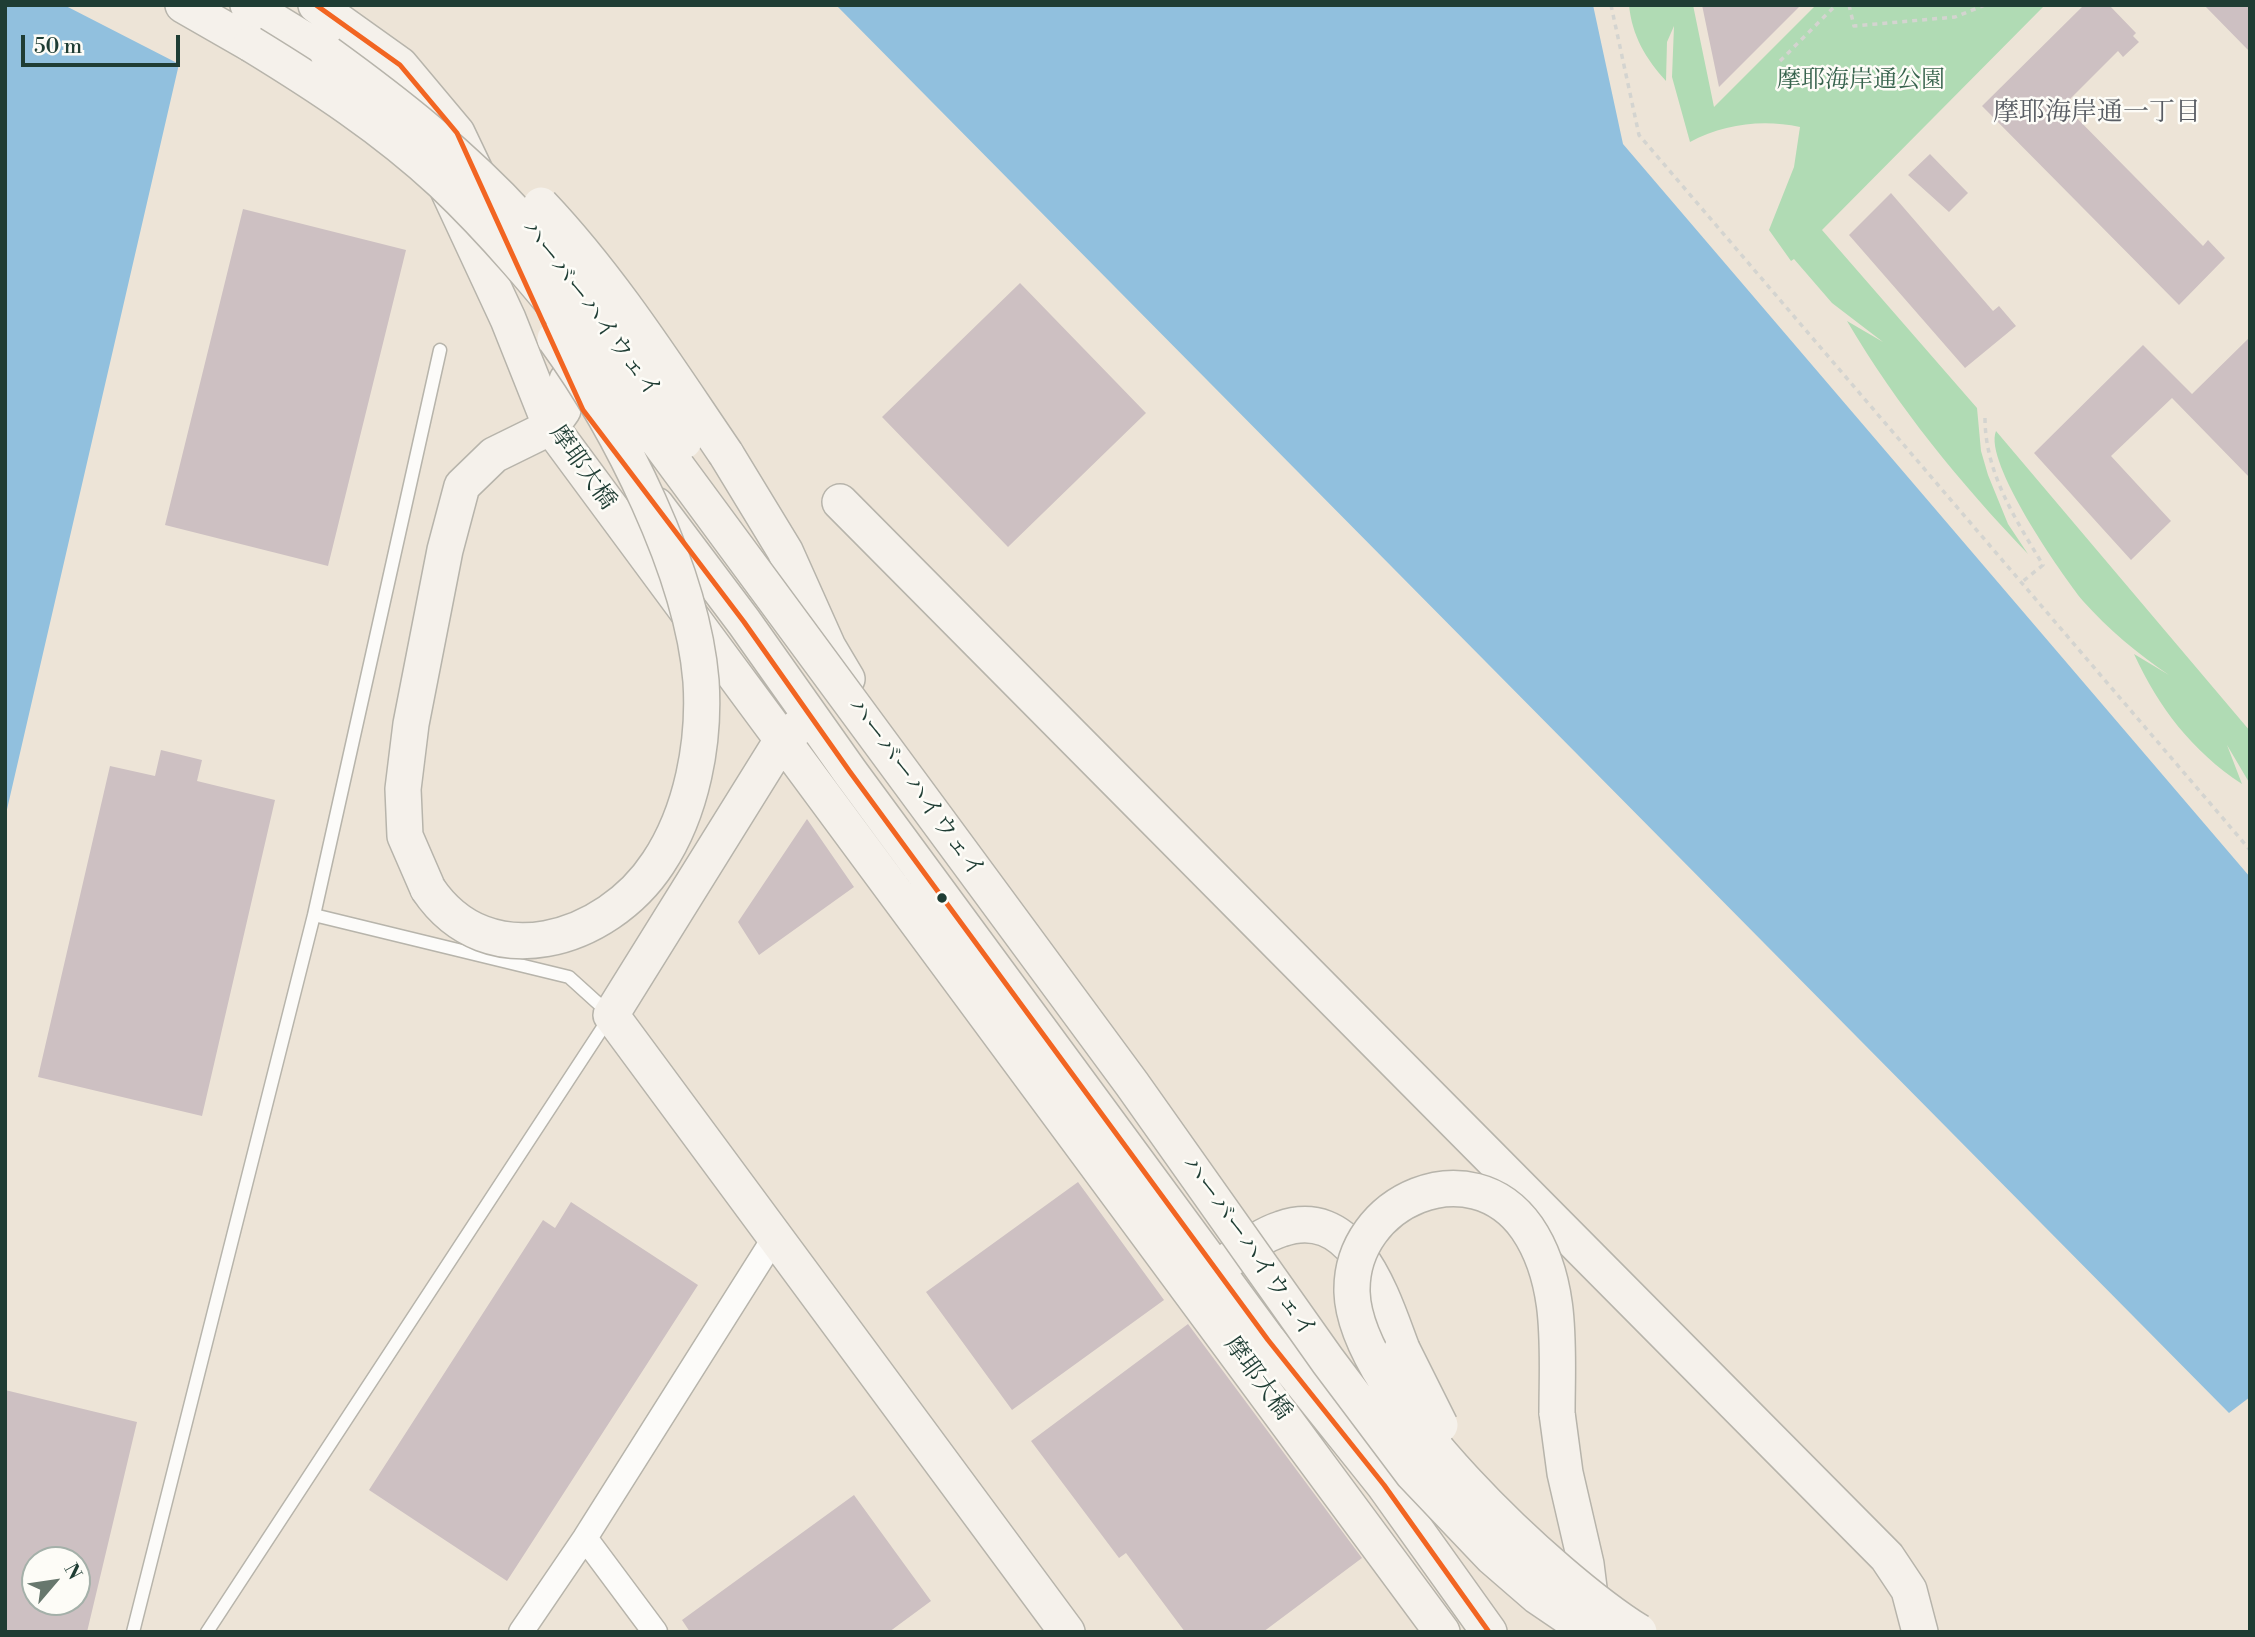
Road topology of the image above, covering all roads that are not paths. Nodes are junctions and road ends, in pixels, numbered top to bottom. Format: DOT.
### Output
graph roads {
  1 [pos="183,5"];
  2 [pos="248,5"];
  3 [pos="291,5"];
  4 [pos="322,9"];
  5 [pos="251,44"];
  6 [pos="440,350"];
  7 [pos="566,380"];
  8 [pos="551,427"];
  9 [pos="839,502"];
  10 [pos="811,717"];
  11 [pos="782,740"];
  12 [pos="314,915"];
  13 [pos="611,1015"];
  14 [pos="1062,1058"];
  15 [pos="775,1237"];
  16 [pos="1217,1268"];
  17 [pos="1370,1534"];
  18 [pos="585,1538"];
  19 [pos="133,1632"];
  20 [pos="207,1632"];
  21 [pos="521,1632"];
  22 [pos="654,1632"];
  23 [pos="1067,1632"];
  24 [pos="1442,1632"];
  25 [pos="1489,1632"];
  26 [pos="1591,1632"];
  27 [pos="1615,1632"];
  28 [pos="1640,1632"];
  29 [pos="1654,1632"];
  30 [pos="1920,1632"];
  1 -- 5 [label="street, ハーバーハイウェイ"];
  2 -- 27 [label="street, ハーバーハイウェイ, bridge"];
  3 -- 14 [label="street, bridge"];
  4 -- 7 [label="street, 摩耶大橋"];
  4 -- 8 [label="street, 摩耶大橋"];
  5 -- 8 [label="street, bridge"];
  5 -- 26 [label="street, ハーバーハイウェイ, bridge"];
  6 -- 12 [label="lane"];
  7 -- 8 [label="street"];
  7 -- 10 [label="street, 摩耶大橋"];
  8 -- 11 [label="street, 摩耶大橋"];
  9 -- 30 [label="street"];
  10 -- 11 [label="street"];
  10 -- 14 [label="street, 摩耶大橋"];
  11 -- 13 [label="street"];
  11 -- 17 [label="street, 摩耶大橋"];
  12 -- 13 [label="lane"];
  12 -- 19 [label="lane"];
  13 -- 15 [label="street"];
  13 -- 20 [label="lane"];
  14 -- 16 [label="street, 摩耶大橋"];
  15 -- 18 [label="street"];
  15 -- 23 [label="street"];
  16 -- 17 [label="street"];
  16 -- 25 [label="street, 摩耶大橋"];
  16 -- 29 [label="street, bridge"];
  17 -- 24 [label="street, 摩耶大橋"];
  18 -- 21 [label="street"];
  18 -- 22 [label="street"];
  26 -- 28 [label="street, bridge"];
}
